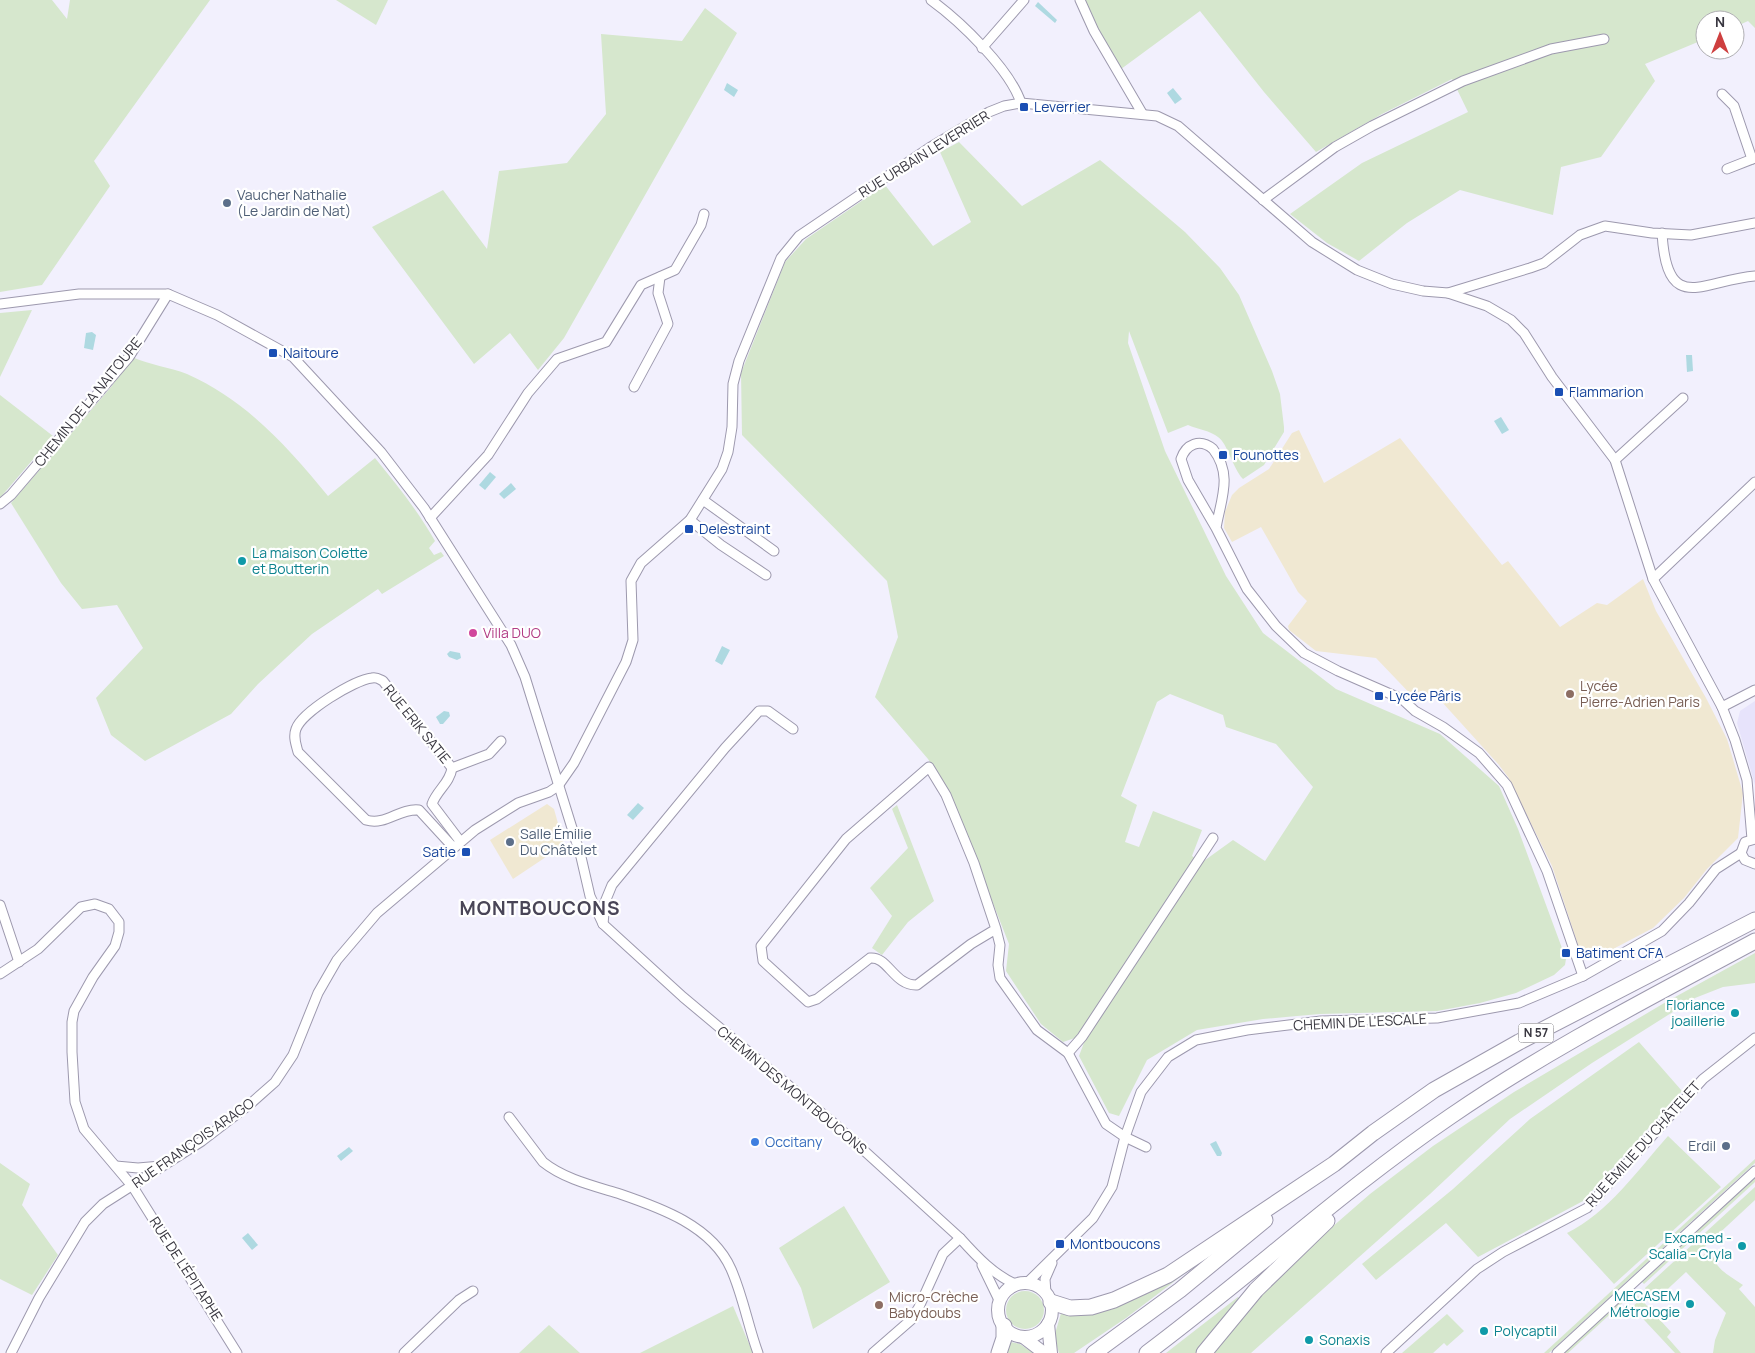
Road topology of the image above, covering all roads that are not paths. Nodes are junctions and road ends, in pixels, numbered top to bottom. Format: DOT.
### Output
graph roads {
  1 [pos="931,0"];
  2 [pos="1024,0"];
  3 [pos="1080,0"];
  4 [pos="1604,39"];
  5 [pos="982,48"];
  6 [pos="1722,94"];
  7 [pos="1021,103"];
  8 [pos="1142,113"];
  9 [pos="1754,159"];
  10 [pos="1727,168"];
  11 [pos="1264,200"];
  12 [pos="704,214"];
  13 [pos="1755,223"];
  14 [pos="1662,234"];
  15 [pos="1755,276"];
  16 [pos="660,277"];
  17 [pos="1448,293"];
  18 [pos="168,294"];
  19 [pos="0,304"];
  20 [pos="634,387"];
  21 [pos="1684,398"];
  22 [pos="1615,460"];
  23 [pos="1755,482"];
  24 [pos="703,500"];
  25 [pos="0,504"];
  26 [pos="430,518"];
  27 [pos="690,520"];
  28 [pos="1216,528"];
  29 [pos="774,551"];
  30 [pos="766,575"];
  31 [pos="1653,579"];
  32 [pos="1755,690"];
  33 [pos="1722,707"];
  34 [pos="793,729"];
  35 [pos="501,741"];
  36 [pos="452,768"];
  37 [pos="558,786"];
  38 [pos="1213,838"];
  39 [pos="1754,839"];
  40 [pos="456,844"];
  41 [pos="1742,853"];
  42 [pos="1755,864"];
  43 [pos="0,905"];
  44 [pos="1755,920"];
  45 [pos="603,924"];
  46 [pos="996,929"];
  47 [pos="1755,941"];
  48 [pos="19,962"];
  49 [pos="0,974"];
  50 [pos="1582,976"];
  51 [pos="1755,1038"];
  52 [pos="1068,1053"];
  53 [pos="509,1117"];
  54 [pos="1125,1137"];
  55 [pos="1146,1147"];
  56 [pos="1388,1161"];
  57 [pos="116,1166"];
  58 [pos="161,1166"];
  59 [pos="1330,1167"];
  60 [pos="1755,1171"];
  61 [pos="133,1187"];
  62 [pos="960,1238"];
  63 [pos="978,1258"];
  64 [pos="1054,1258"];
  65 [pos="1022,1284"];
  66 [pos="473,1291"];
  67 [pos="1048,1297"];
  68 [pos="1000,1302"];
  69 [pos="1048,1324"];
  70 [pos="1004,1326"];
  71 [pos="1023,1336"];
  72 [pos="11,1353"];
  73 [pos="237,1353"];
  74 [pos="404,1353"];
  75 [pos="758,1353"];
  76 [pos="873,1353"];
  77 [pos="1000,1353"];
  78 [pos="1044,1353"];
  79 [pos="1051,1353"];
  80 [pos="1094,1353"];
  81 [pos="1148,1353"];
  82 [pos="1204,1353"];
  83 [pos="1386,1353"];
  84 [pos="1557,1353"];
  1 -- 5 [label="street"];
  2 -- 5 [label="street"];
  3 -- 8 [label="street"];
  4 -- 11 [label="street"];
  5 -- 7 [label="street"];
  6 -- 9 [label="street"];
  7 -- 8 [label="street, RUE URBAIN LEVERRIER"];
  7 -- 24 [label="street, RUE URBAIN LEVERRIER"];
  8 -- 11 [label="street, RUE URBAIN LEVERRIER"];
  9 -- 10 [label="street"];
  11 -- 17 [label="street, RUE URBAIN LEVERRIER"];
  12 -- 16 [label="street"];
  13 -- 14 [label="street, RUE URBAIN LEVERRIER"];
  14 -- 15 [label="street"];
  14 -- 17 [label="street, RUE URBAIN LEVERRIER"];
  16 -- 20 [label="street"];
  16 -- 26 [label="street"];
  17 -- 22 [label="street"];
  18 -- 19 [label="street"];
  18 -- 25 [label="street, CHEMIN DE LA NAITOURE"];
  18 -- 26 [label="street, CHEMIN DES MONTBOUCONS"];
  21 -- 22 [label="street"];
  22 -- 31 [label="street"];
  23 -- 31 [label="street"];
  24 -- 27 [label="street, RUE URBAIN LEVERRIER"];
  24 -- 29 [label="street"];
  26 -- 37 [label="street, CHEMIN DES MONTBOUCONS"];
  27 -- 30 [label="street"];
  27 -- 37 [label="street, RUE URBAIN LEVERRIER"];
  28 -- 28 [label="street"];
  28 -- 50 [label="street"];
  31 -- 33 [label="street"];
  32 -- 33 [label="street"];
  33 -- 39 [label="street"];
  34 -- 45 [label="street"];
  35 -- 36 [label="street, RUE ERIK SATIE"];
  36 -- 40 [label="street, RUE ERIK SATIE"];
  36 -- 40 [label="street, RUE ERIK SATIE"];
  37 -- 40 [label="street, RUE FRANÇOIS ARAGO"];
  37 -- 45 [label="street, CHEMIN DES MONTBOUCONS"];
  38 -- 52 [label="street"];
  39 -- 41 [label="street"];
  40 -- 58 [label="street, RUE FRANÇOIS ARAGO"];
  41 -- 42 [label="street"];
  41 -- 50 [label="street, CHEMIN DE L'ESCALE"];
  43 -- 48 [label="street"];
  44 -- 59 [label="highway, N 57"];
  45 -- 62 [label="street, CHEMIN DES MONTBOUCONS"];
  46 -- 46 [label="street"];
  46 -- 52 [label="street"];
  47 -- 56 [label="highway, N 57"];
  48 -- 49 [label="street, RUE DE L'ÉPITAPHE"];
  48 -- 57 [label="street, RUE DE L'ÉPITAPHE"];
  50 -- 54 [label="street, CHEMIN DE L'ESCALE"];
  51 -- 83 [label="street, RUE ÉMILIE DU CHÂTELET"];
  52 -- 54 [label="street"];
  53 -- 75 [label="street"];
  54 -- 55 [label="street"];
  54 -- 64 [label="street, CHEMIN DE L'ESCALE"];
  56 -- 81 [label="highway, N 57"];
  56 -- 82 [label="highway"];
  57 -- 58 [label="street"];
  57 -- 61 [label="street, RUE DE L'ÉPITAPHE"];
  58 -- 61 [label="street, RUE FRANÇOIS ARAGO"];
  59 -- 67 [label="highway"];
  59 -- 80 [label="highway, N 57"];
  60 -- 84 [label="street"];
  61 -- 72 [label="street, RUE FRANÇOIS ARAGO"];
  61 -- 73 [label="street, RUE DE L'ÉPITAPHE"];
  62 -- 63 [label="street, CHEMIN DES MONTBOUCONS"];
  62 -- 76 [label="street"];
  63 -- 65 [label="street, CHEMIN DES MONTBOUCONS"];
  63 -- 68 [label="street, CHEMIN DES MONTBOUCONS"];
  64 -- 65 [label="street, CHEMIN DE L'ESCALE"];
  64 -- 67 [label="street, CHEMIN DE L'ESCALE"];
  65 -- 67 [label="street"];
  65 -- 68 [label="street"];
  66 -- 74 [label="street"];
  67 -- 69 [label="street"];
  68 -- 70 [label="street"];
  69 -- 71 [label="street"];
  69 -- 79 [label="street"];
  70 -- 71 [label="street"];
  70 -- 77 [label="highway"];
  71 -- 78 [label="street"];
}
